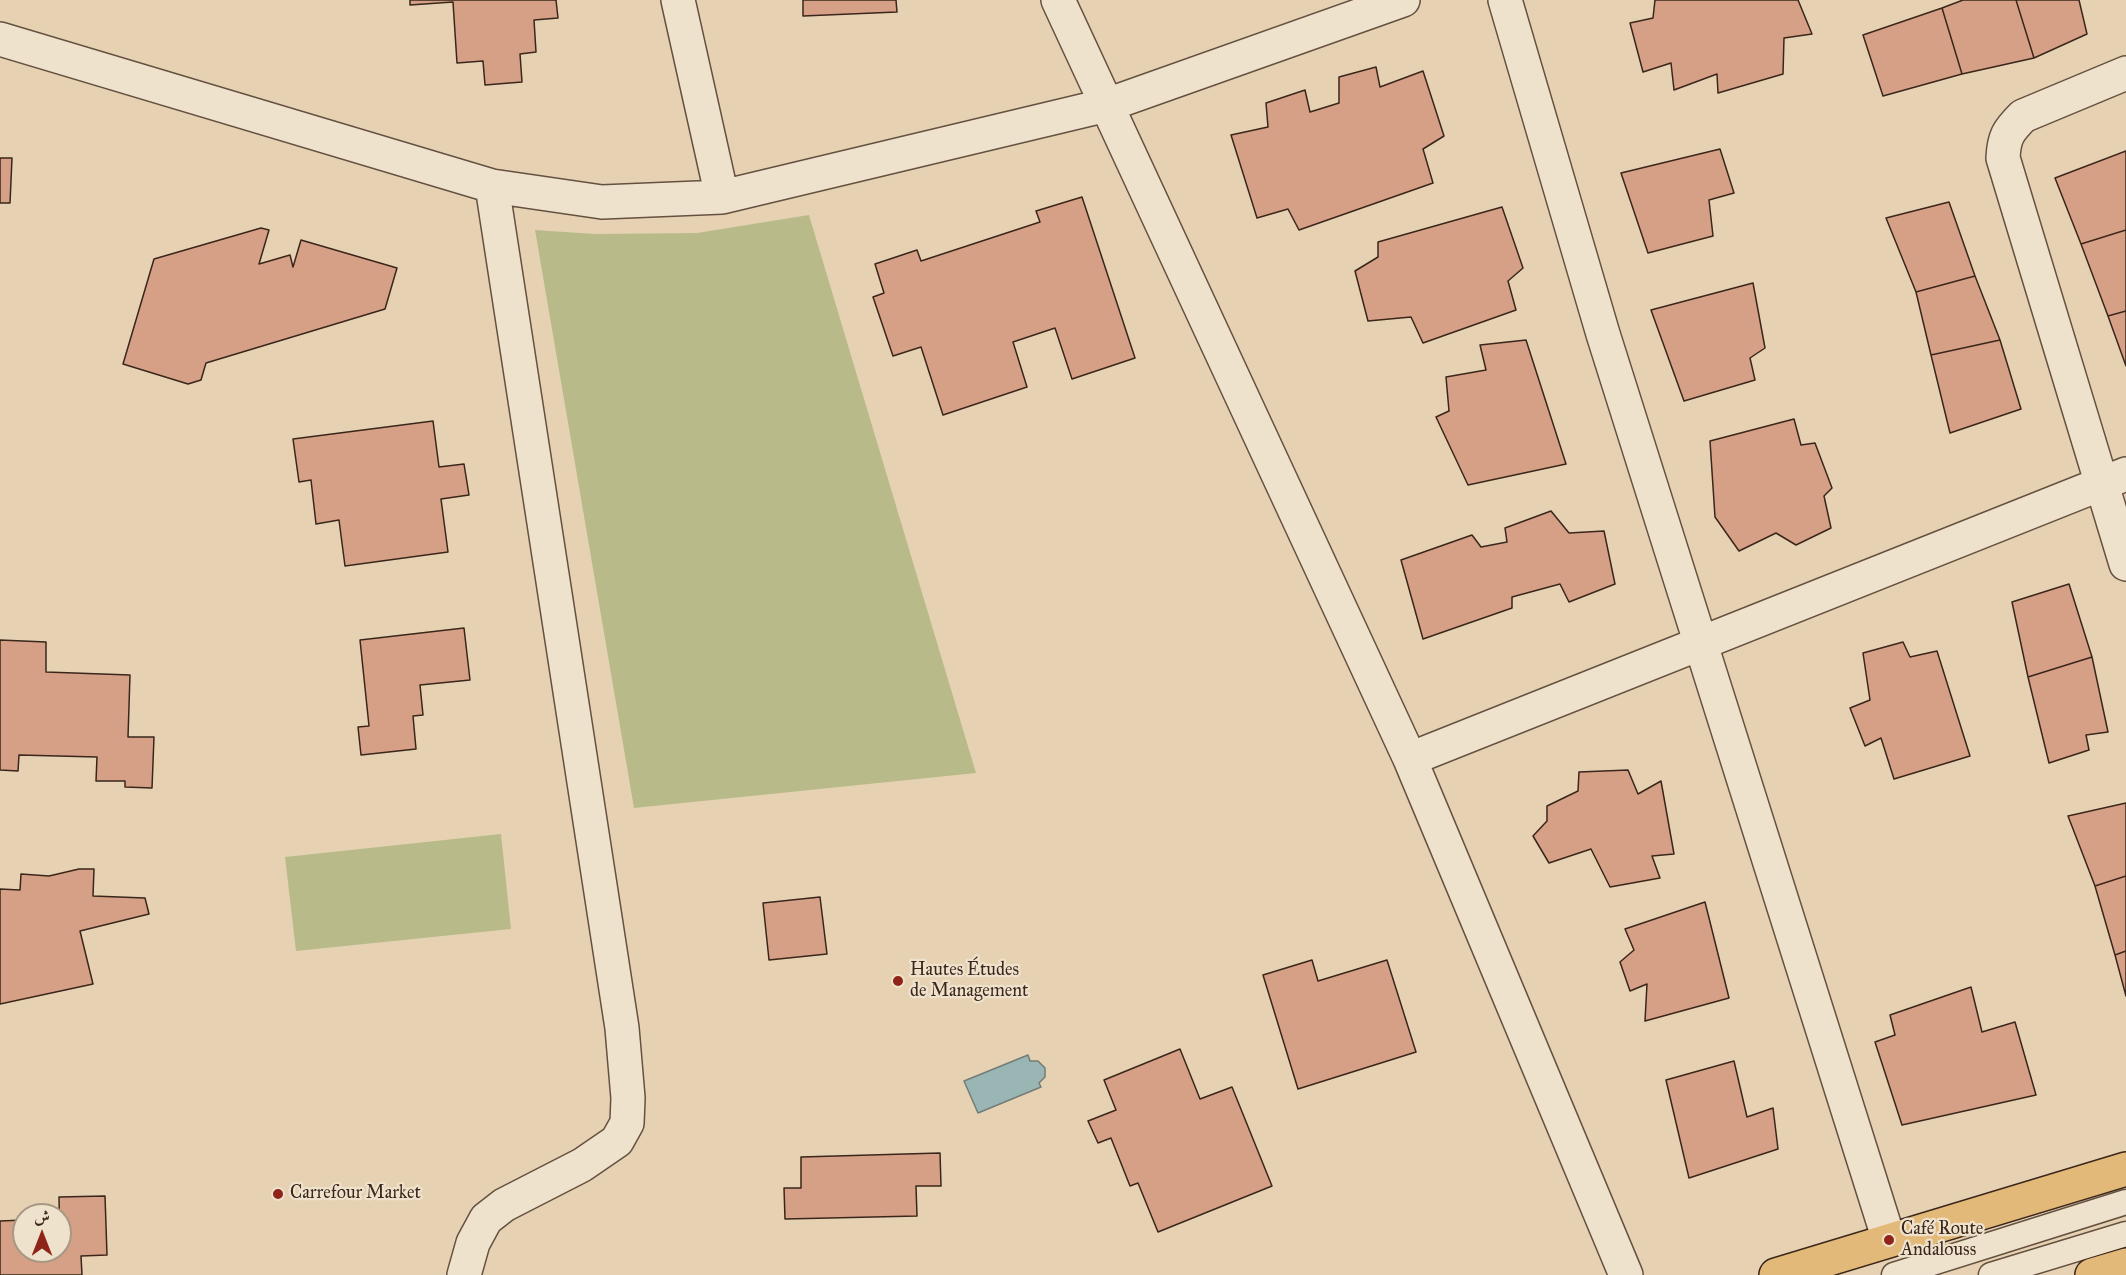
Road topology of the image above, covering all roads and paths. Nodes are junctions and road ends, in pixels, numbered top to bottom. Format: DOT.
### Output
graph roads {
  1 [pos="678,0"];
  2 [pos="1058,0"];
  3 [pos="1403,0"];
  4 [pos="1505,0"];
  5 [pos="0,39"];
  6 [pos="2126,73"];
  7 [pos="1107,105"];
  8 [pos="492,186"];
  9 [pos="722,197"];
  10 [pos="2113,479"];
  11 [pos="2126,564"];
  12 [pos="1702,643"];
  13 [pos="1410,759"];
  14 [pos="2126,1169"];
  15 [pos="2126,1202"];
  16 [pos="2126,1234"];
  17 [pos="1889,1240"];
  18 [pos="2126,1265"];
  19 [pos="464,1275"];
  20 [pos="1626,1275"];
  21 [pos="1776,1275"];
  22 [pos="1894,1275"];
  23 [pos="1991,1275"];
  24 [pos="2092,1275"];
  1 -- 9 [label="street"];
  2 -- 7 [label="street"];
  3 -- 7 [label="street"];
  4 -- 12 [label="street"];
  5 -- 8 [label="street"];
  6 -- 10 [label="street"];
  7 -- 9 [label="street"];
  7 -- 13 [label="street"];
  8 -- 9 [label="street"];
  8 -- 19 [label="street"];
  10 -- 11 [label="street"];
  10 -- 12 [label="street"];
  12 -- 13 [label="street"];
  12 -- 17 [label="street"];
  13 -- 20 [label="street"];
  14 -- 17 [label="main road"];
  15 -- 22 [label="lane"];
  16 -- 23 [label="lane"];
  17 -- 21 [label="main road"];
  18 -- 24 [label="main road"];
}
